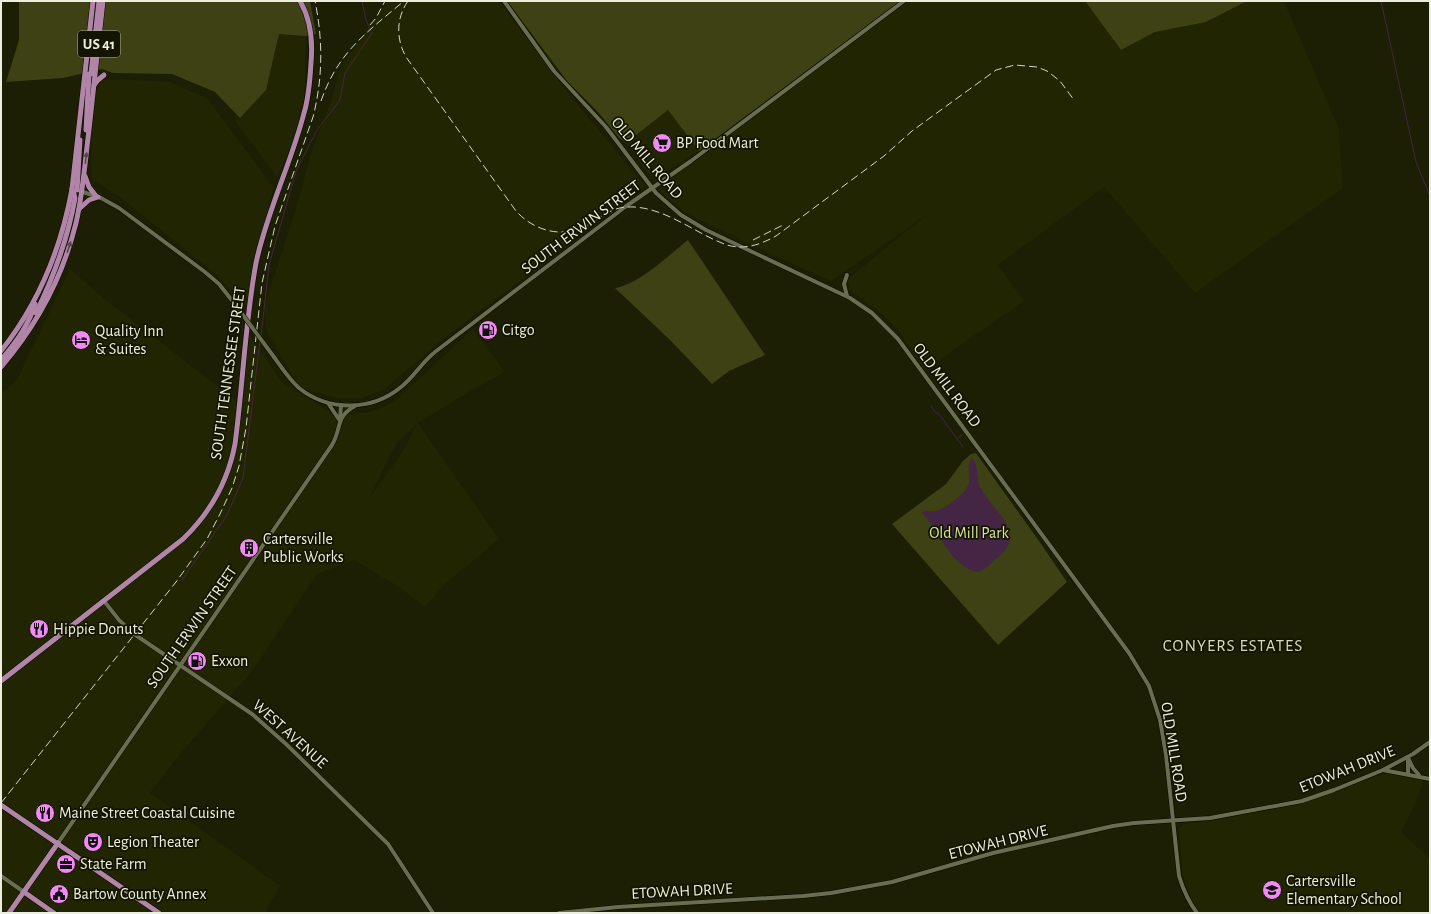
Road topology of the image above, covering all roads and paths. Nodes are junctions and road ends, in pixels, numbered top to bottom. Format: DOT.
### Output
graph roads {
  1 [pos="93,1"];
  2 [pos="99,1"];
  3 [pos="103,1"];
  4 [pos="300,1"];
  5 [pos="504,1"];
  6 [pos="904,1"];
  7 [pos="104,75"];
  8 [pos="94,86"];
  9 [pos="87,145"];
  10 [pos="84,171"];
  11 [pos="652,188"];
  12 [pos="77,190"];
  13 [pos="98,196"];
  14 [pos="78,212"];
  15 [pos="847,275"];
  16 [pos="847,296"];
  17 [pos="37,297"];
  18 [pos="34,323"];
  19 [pos="1,351"];
  20 [pos="1,360"];
  21 [pos="1,366"];
  22 [pos="328,402"];
  23 [pos="341,405"];
  24 [pos="357,405"];
  25 [pos="340,421"];
  26 [pos="104,602"];
  27 [pos="180,665"];
  28 [pos="1,680"];
  29 [pos="1430,742"];
  30 [pos="1408,758"];
  31 [pos="1383,770"];
  32 [pos="1408,774"];
  33 [pos="1421,777"];
  34 [pos="1430,779"];
  35 [pos="1,806"];
  36 [pos="1173,821"];
  37 [pos="58,843"];
  38 [pos="1,876"];
  39 [pos="24,892"];
  40 [pos="9,913"];
  41 [pos="54,913"];
  42 [pos="159,913"];
  43 [pos="433,913"];
  44 [pos="559,913"];
  45 [pos="1197,913"];
  1 -- 12 [label="main road, US 41"];
  2 -- 9 [label="main road"];
  3 -- 8 [label="main road, US 41"];
  4 -- 26 [label="main road, SOUTH TENNESSEE STREET"];
  5 -- 11 [label="street, OLD MILL ROAD"];
  6 -- 11 [label="street, SOUTH ERWIN STREET"];
  7 -- 8 [label="main road"];
  8 -- 9 [label="main road, US 41"];
  10 -- 9 [label="main road, US 41, one-way"];
  10 -- 12 [label="main road, US 41"];
  10 -- 13 [label="main road"];
  11 -- 16 [label="street, OLD MILL ROAD"];
  11 -- 24 [label="street, SOUTH ERWIN STREET"];
  12 -- 13 [label="street"];
  12 -- 14 [label="main road, US 41"];
  12 -- 17 [label="main road, US 41"];
  12 -- 18 [label="main road"];
  13 -- 14 [label="main road"];
  13 -- 22 [label="street, bridge"];
  18 -- 14 [label="main road, US 41, one-way"];
  15 -- 16 [label="street"];
  16 -- 36 [label="street, OLD MILL ROAD"];
  17 -- 19 [label="main road, US 41"];
  17 -- 20 [label="main road"];
  18 -- 21 [label="main road, US 41"];
  22 -- 23 [label="street"];
  22 -- 25 [label="street"];
  23 -- 24 [label="street, SOUTH ERWIN STREET"];
  23 -- 25 [label="street, SOUTH ERWIN STREET"];
  24 -- 25 [label="street"];
  25 -- 27 [label="street, SOUTH ERWIN STREET"];
  26 -- 27 [label="street, WEST AVENUE"];
  26 -- 28 [label="main road, SOUTH TENNESSEE STREET"];
  27 -- 37 [label="street, SOUTH ERWIN STREET"];
  27 -- 43 [label="street, WEST AVENUE"];
  29 -- 30 [label="street, ETOWAH DRIVE"];
  30 -- 31 [label="street, ETOWAH DRIVE"];
  30 -- 32 [label="street"];
  30 -- 33 [label="street"];
  31 -- 32 [label="street"];
  31 -- 36 [label="street, ETOWAH DRIVE"];
  32 -- 33 [label="street"];
  33 -- 34 [label="street"];
  35 -- 37 [label="main road"];
  36 -- 44 [label="street, ETOWAH DRIVE"];
  36 -- 45 [label="street, OLD MILL ROAD"];
  37 -- 39 [label="main road"];
  37 -- 42 [label="main road"];
  38 -- 39 [label="street"];
  39 -- 40 [label="main road"];
  39 -- 41 [label="main road"];
}
